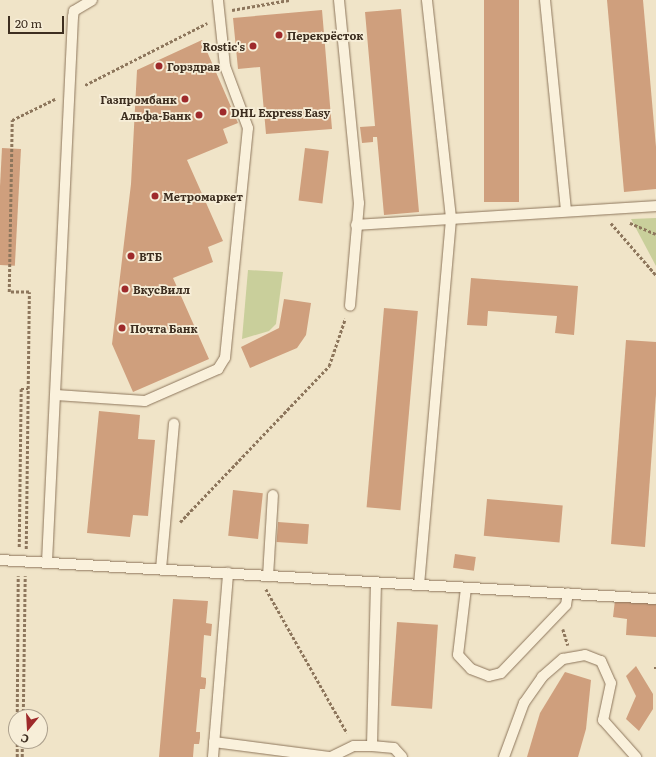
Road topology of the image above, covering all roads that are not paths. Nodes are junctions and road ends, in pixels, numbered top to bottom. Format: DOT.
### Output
graph roads {
  1 [pos="92,0"];
  2 [pos="218,0"];
  3 [pos="338,0"];
  4 [pos="427,0"];
  5 [pos="545,0"];
  6 [pos="656,206"];
  7 [pos="566,211"];
  8 [pos="451,218"];
  9 [pos="356,225"];
  10 [pos="350,306"];
  11 [pos="56,395"];
  12 [pos="174,424"];
  13 [pos="273,495"];
  14 [pos="0,560"];
  15 [pos="47,562"];
  16 [pos="161,570"];
  17 [pos="228,573"];
  18 [pos="263,575"];
  19 [pos="376,582"];
  20 [pos="419,585"];
  21 [pos="466,588"];
  22 [pos="568,593"];
  23 [pos="656,599"];
  24 [pos="214,742"];
  25 [pos="372,746"];
  26 [pos="212,757"];
  27 [pos="330,757"];
  28 [pos="402,757"];
  29 [pos="504,757"];
  30 [pos="636,757"];
  1 -- 11 [label="lane"];
  2 -- 11 [label="lane"];
  3 -- 9 [label="lane"];
  4 -- 8 [label="lane"];
  5 -- 7 [label="lane"];
  6 -- 7 [label="lane"];
  7 -- 8 [label="lane"];
  8 -- 9 [label="lane"];
  8 -- 20 [label="lane"];
  9 -- 10 [label="lane"];
  11 -- 15 [label="lane"];
  12 -- 16 [label="lane"];
  13 -- 18 [label="lane"];
  14 -- 15 [label="lane"];
  15 -- 16 [label="lane"];
  16 -- 17 [label="lane"];
  17 -- 18 [label="lane"];
  17 -- 24 [label="lane"];
  18 -- 19 [label="lane"];
  19 -- 20 [label="lane"];
  19 -- 25 [label="lane"];
  20 -- 21 [label="lane"];
  21 -- 22 [label="lane"];
  21 -- 22 [label="lane"];
  22 -- 23 [label="lane"];
  24 -- 26 [label="lane"];
  24 -- 27 [label="lane"];
  25 -- 27 [label="lane"];
  25 -- 28 [label="lane"];
  29 -- 30 [label="lane"];
}
